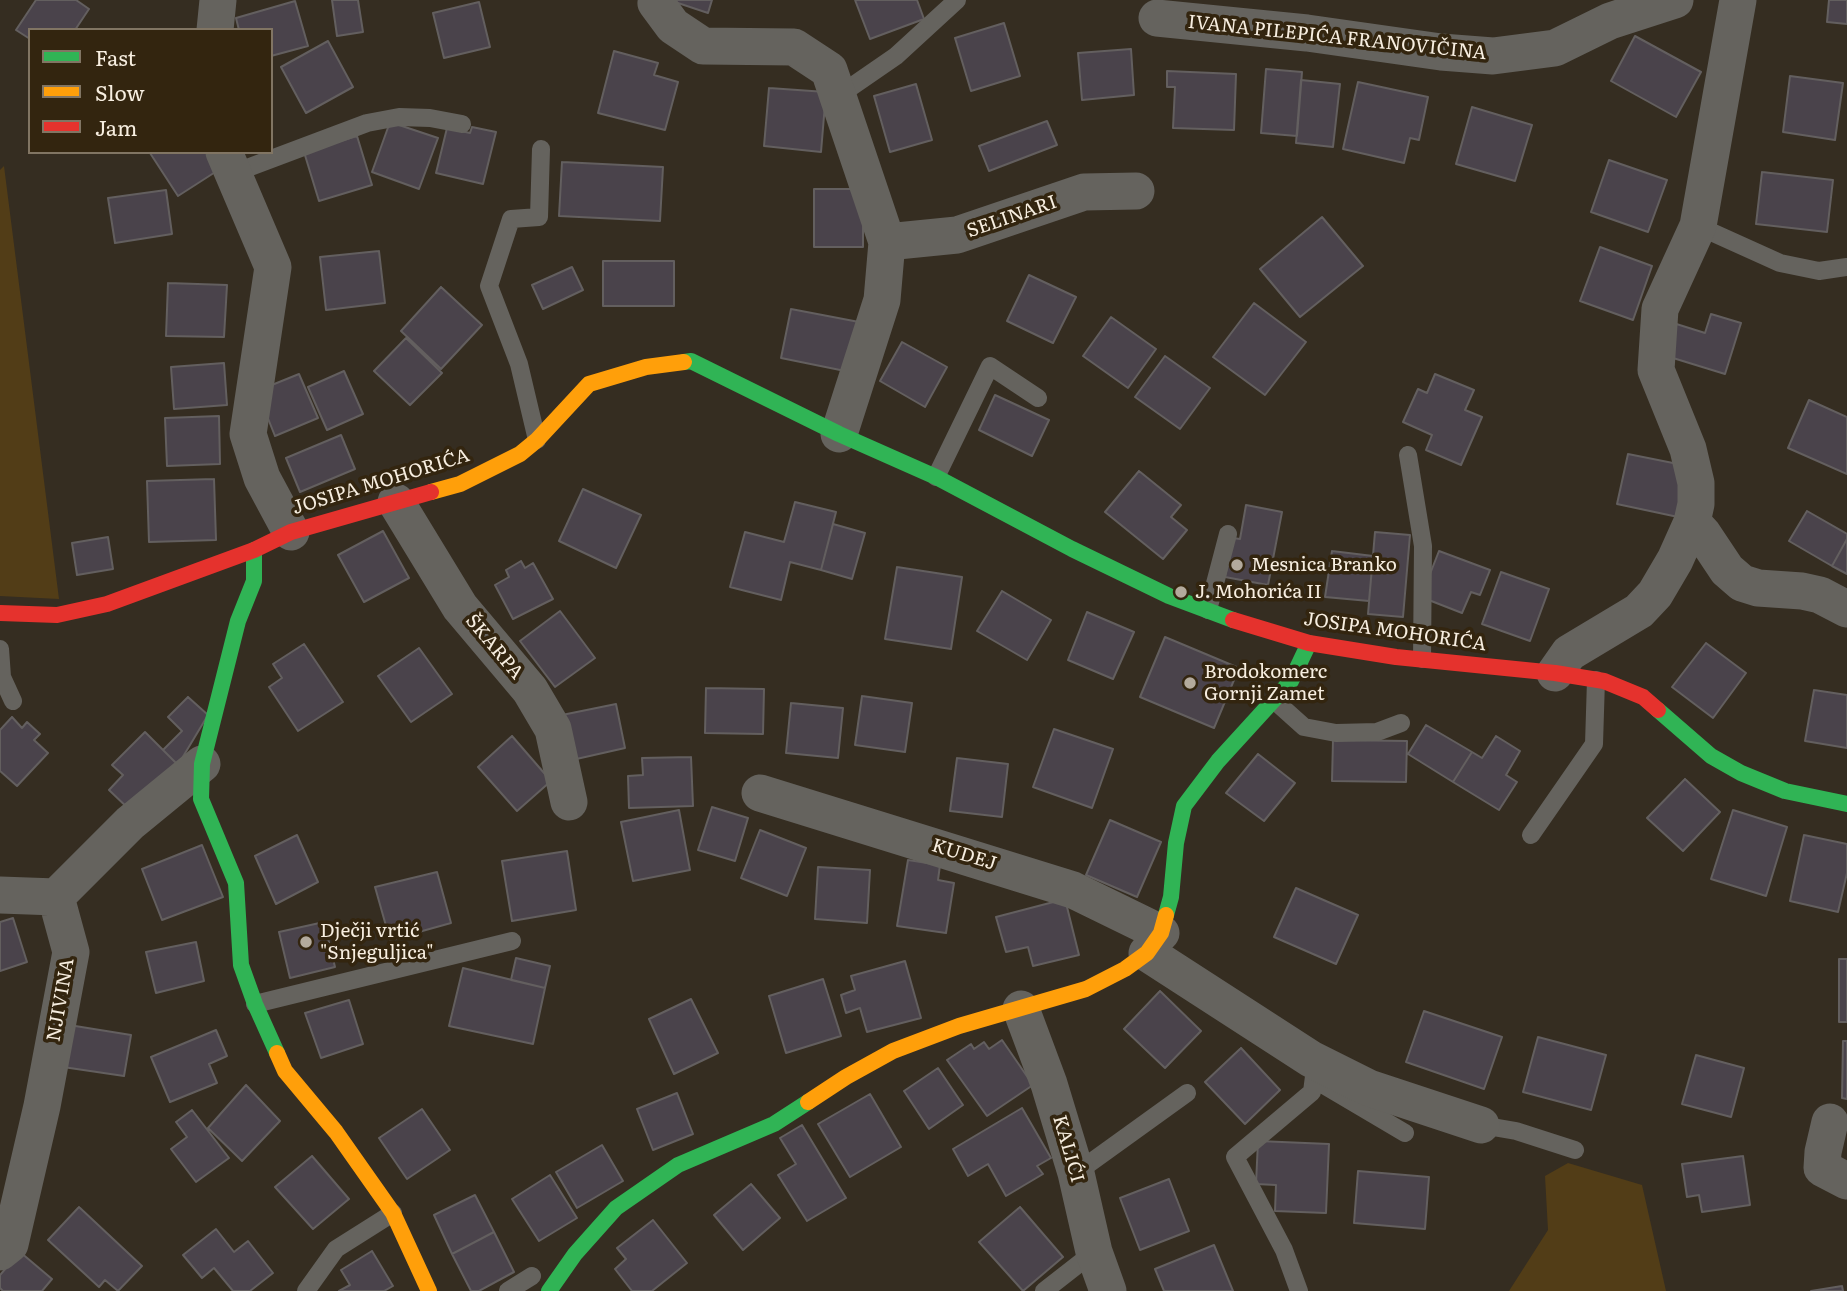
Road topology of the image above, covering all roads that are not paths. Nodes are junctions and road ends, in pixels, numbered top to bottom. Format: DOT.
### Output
graph roads {
  1 [pos="219,0"];
  2 [pos="657,0"];
  3 [pos="957,0"];
  4 [pos="1675,0"];
  5 [pos="1738,0"];
  6 [pos="1157,18"];
  7 [pos="215,28"];
  8 [pos="838,96"];
  9 [pos="462,124"];
  10 [pos="541,149"];
  11 [pos="273,150"];
  12 [pos="257,154"];
  13 [pos="229,162"];
  14 [pos="1136,191"];
  15 [pos="1698,226"];
  16 [pos="887,242"];
  17 [pos="1847,267"];
  18 [pos="1038,398"];
  19 [pos="839,434"];
  20 [pos="537,440"];
  21 [pos="1408,455"];
  22 [pos="936,477"];
  23 [pos="396,502"];
  24 [pos="1692,522"];
  25 [pos="291,532"];
  26 [pos="1228,534"];
  27 [pos="254,550"];
  28 [pos="1847,609"];
  29 [pos="1208,610"];
  30 [pos="0,613"];
  31 [pos="1310,643"];
  32 [pos="0,649"];
  33 [pos="1422,659"];
  34 [pos="1555,673"];
  35 [pos="1596,680"];
  36 [pos="13,701"];
  37 [pos="1275,701"];
  38 [pos="1401,723"];
  39 [pos="201,781"];
  40 [pos="760,793"];
  41 [pos="569,802"];
  42 [pos="1847,804"];
  43 [pos="1531,835"];
  44 [pos="0,895"];
  45 [pos="56,897"];
  46 [pos="512,941"];
  47 [pos="1154,943"];
  48 [pos="255,1004"];
  49 [pos="1021,1010"];
  50 [pos="1315,1070"];
  51 [pos="1187,1093"];
  52 [pos="1829,1122"];
  53 [pos="1481,1125"];
  54 [pos="1405,1133"];
  55 [pos="1575,1150"];
  56 [pos="1076,1172"];
  57 [pos="1847,1181"];
  58 [pos="393,1213"];
  59 [pos="0,1252"];
  60 [pos="1094,1252"];
  61 [pos="531,1276"];
  62 [pos="425,1289"];
  63 [pos="306,1291"];
  64 [pos="508,1291"];
  65 [pos="550,1291"];
  66 [pos="1044,1291"];
  67 [pos="1108,1291"];
  68 [pos="1299,1291"];
  1 -- 7 [label="street"];
  2 -- 8 [label="street"];
  3 -- 8 [label="lane"];
  4 -- 6 [label="street, IVANA PILEPIĆA FRANOVIČINA"];
  5 -- 15 [label="street"];
  8 -- 16 [label="street"];
  9 -- 11 [label="lane"];
  10 -- 20 [label="lane"];
  12 -- 13 [label="lane"];
  13 -- 25 [label="street"];
  14 -- 16 [label="street, SELINARI"];
  15 -- 17 [label="lane"];
  15 -- 24 [label="street"];
  16 -- 19 [label="street"];
  18 -- 22 [label="lane"];
  19 -- 20 [label="street, JOSIPA MOHORIĆA"];
  19 -- 22 [label="street, JOSIPA MOHORIĆA"];
  20 -- 23 [label="street, JOSIPA MOHORIĆA"];
  21 -- 33 [label="lane"];
  22 -- 29 [label="street, JOSIPA MOHORIĆA"];
  23 -- 25 [label="street, JOSIPA MOHORIĆA"];
  23 -- 41 [label="street, ŠKARPA"];
  24 -- 28 [label="street"];
  24 -- 34 [label="street"];
  25 -- 27 [label="street, JOSIPA MOHORIĆA"];
  26 -- 29 [label="lane"];
  27 -- 30 [label="street, JOSIPA MOHORIĆA"];
  27 -- 39 [label="street"];
  29 -- 31 [label="street, JOSIPA MOHORIĆA"];
  31 -- 33 [label="street, JOSIPA MOHORIĆA"];
  31 -- 37 [label="street"];
  32 -- 36 [label="lane"];
  33 -- 34 [label="street, JOSIPA MOHORIĆA"];
  34 -- 35 [label="street, JOSIPA MOHORIĆA"];
  35 -- 42 [label="street, JOSIPA MOHORIĆA"];
  35 -- 43 [label="lane"];
  37 -- 38 [label="lane"];
  37 -- 47 [label="street"];
  39 -- 45 [label="street"];
  39 -- 48 [label="street"];
  40 -- 47 [label="street, KUDEJ"];
  44 -- 45 [label="street"];
  45 -- 59 [label="street, NJIVINA"];
  46 -- 48 [label="lane"];
  47 -- 49 [label="street"];
  47 -- 50 [label="street, KUDEJ"];
  48 -- 58 [label="street"];
  49 -- 56 [label="street, KALIĆI"];
  49 -- 65 [label="street"];
  50 -- 53 [label="street, KUDEJ"];
  50 -- 54 [label="lane"];
  50 -- 68 [label="lane"];
  51 -- 56 [label="lane"];
  52 -- 57 [label="street"];
  53 -- 55 [label="lane"];
  56 -- 60 [label="street, KALIĆI"];
  58 -- 62 [label="street"];
  58 -- 63 [label="lane"];
  60 -- 66 [label="lane"];
  60 -- 67 [label="street, KALIĆI"];
  61 -- 64 [label="lane"];
}
